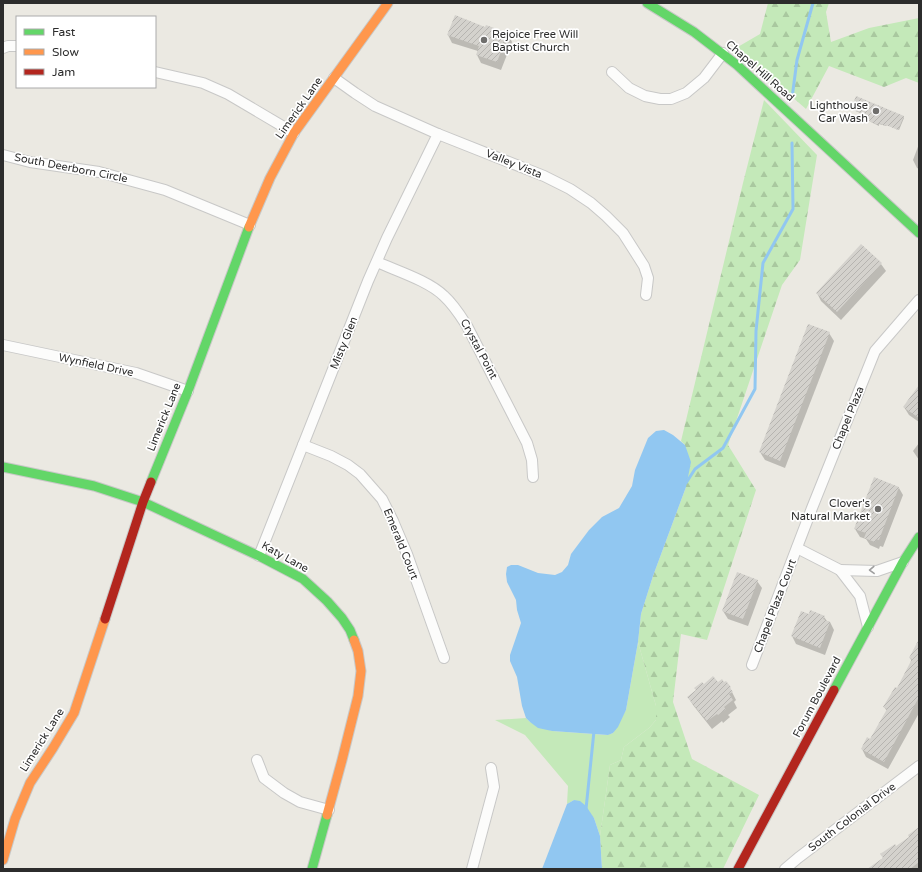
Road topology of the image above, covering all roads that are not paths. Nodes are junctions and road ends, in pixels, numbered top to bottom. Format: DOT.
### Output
graph roads {
  1 [pos="388,3"];
  2 [pos="647,3"];
  3 [pos="16,46"];
  4 [pos="3,48"];
  5 [pos="723,53"];
  6 [pos="156,72"];
  7 [pos="612,72"];
  8 [pos="334,78"];
  9 [pos="294,133"];
  10 [pos="438,134"];
  11 [pos="3,155"];
  12 [pos="250,225"];
  13 [pos="919,233"];
  14 [pos="376,262"];
  15 [pos="646,296"];
  16 [pos="919,300"];
  17 [pos="3,345"];
  18 [pos="188,391"];
  19 [pos="303,445"];
  20 [pos="3,467"];
  21 [pos="533,477"];
  22 [pos="143,502"];
  23 [pos="919,537"];
  24 [pos="797,548"];
  25 [pos="259,556"];
  26 [pos="903,562"];
  27 [pos="840,570"];
  28 [pos="868,627"];
  29 [pos="444,658"];
  30 [pos="752,665"];
  31 [pos="257,760"];
  32 [pos="919,766"];
  33 [pos="491,768"];
  34 [pos="329,810"];
  35 [pos="3,860"];
  36 [pos="312,869"];
  37 [pos="472,869"];
  38 [pos="738,869"];
  39 [pos="785,869"];
  1 -- 8 [label="street, Limerick Lane"];
  2 -- 5 [label="street, Chapel Hill Road"];
  3 -- 4 [label="street"];
  5 -- 7 [label="street"];
  5 -- 13 [label="street, Chapel Hill Road"];
  6 -- 9 [label="street"];
  8 -- 9 [label="street, Limerick Lane"];
  8 -- 10 [label="street, Valley Vista"];
  9 -- 12 [label="street, Limerick Lane"];
  10 -- 14 [label="street, Misty Glen"];
  10 -- 15 [label="street, Valley Vista"];
  11 -- 12 [label="street, South Deerborn Circle"];
  12 -- 18 [label="street, Limerick Lane"];
  14 -- 19 [label="street, Misty Glen"];
  14 -- 21 [label="street, Crystal Point"];
  16 -- 24 [label="street, Chapel Plaza"];
  17 -- 18 [label="street, Wynfield Drive"];
  18 -- 22 [label="street, Limerick Lane"];
  19 -- 25 [label="street, Misty Glen"];
  19 -- 29 [label="street, Emerald Court"];
  20 -- 22 [label="street, Katy Lane"];
  22 -- 25 [label="street, Katy Lane"];
  22 -- 35 [label="street, Limerick Lane"];
  23 -- 26 [label="street, Forum Boulevard"];
  24 -- 27 [label="street"];
  24 -- 30 [label="street, Chapel Plaza Court"];
  25 -- 34 [label="street, Katy Lane"];
  26 -- 27 [label="street, one-way"];
  26 -- 28 [label="street, Forum Boulevard"];
  27 -- 28 [label="street"];
  28 -- 38 [label="street, Forum Boulevard"];
  31 -- 34 [label="street"];
  32 -- 39 [label="street, South Colonial Drive"];
  33 -- 37 [label="street"];
  34 -- 36 [label="street, Katy Lane"];
}
